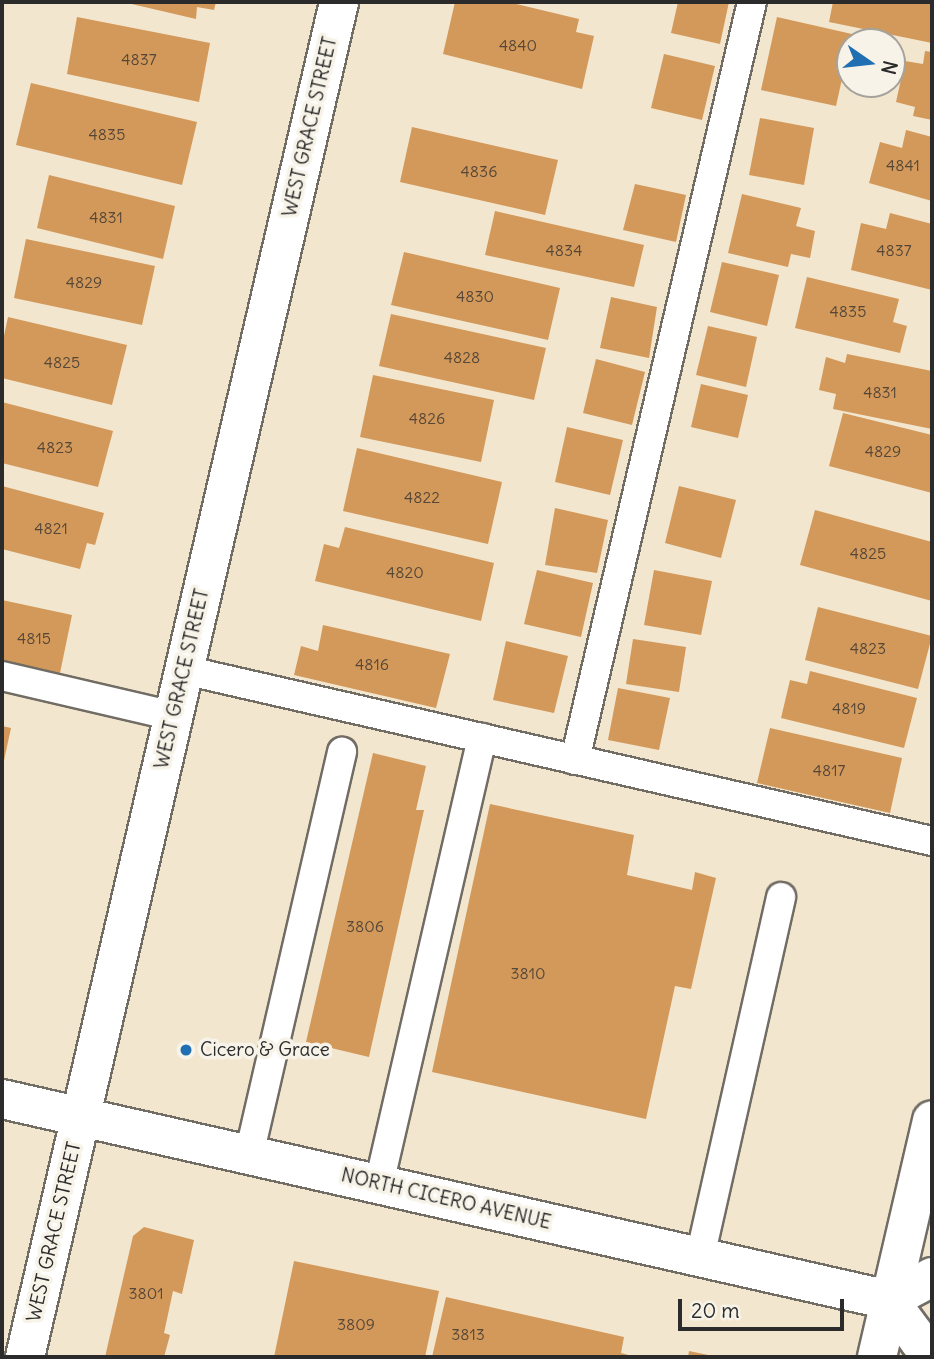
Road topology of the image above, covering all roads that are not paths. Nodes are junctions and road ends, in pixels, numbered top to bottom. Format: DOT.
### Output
graph roads {
  1 [pos="339,2"];
  2 [pos="752,2"];
  3 [pos="184,670"];
  4 [pos="2,676"];
  5 [pos="174,716"];
  6 [pos="482,738"];
  7 [pos="342,752"];
  8 [pos="575,760"];
  9 [pos="932,841"];
  10 [pos="782,897"];
  11 [pos="2,1099"];
  12 [pos="81,1116"];
  13 [pos="932,1120"];
  14 [pos="249,1155"];
  15 [pos="379,1184"];
  16 [pos="700,1257"];
  17 [pos="932,1277"];
  18 [pos="890,1300"];
  19 [pos="932,1345"];
  20 [pos="25,1357"];
  21 [pos="877,1357"];
  1 -- 3 [label="street, WEST GRACE STREET"];
  2 -- 8 [label="lane"];
  3 -- 5 [label="street, WEST GRACE STREET"];
  3 -- 6 [label="lane"];
  4 -- 5 [label="lane"];
  5 -- 12 [label="street, WEST GRACE STREET"];
  6 -- 8 [label="lane"];
  6 -- 15 [label="lane"];
  7 -- 14 [label="lane"];
  8 -- 9 [label="lane"];
  10 -- 16 [label="lane"];
  11 -- 12 [label="street, NORTH CICERO AVENUE"];
  12 -- 14 [label="street, NORTH CICERO AVENUE"];
  12 -- 20 [label="street, WEST GRACE STREET"];
  13 -- 18 [label="street"];
  14 -- 15 [label="street, NORTH CICERO AVENUE"];
  15 -- 16 [label="street, NORTH CICERO AVENUE"];
  16 -- 18 [label="street, NORTH CICERO AVENUE"];
  17 -- 18 [label="street"];
  18 -- 19 [label="street"];
  18 -- 21 [label="street"];
}
